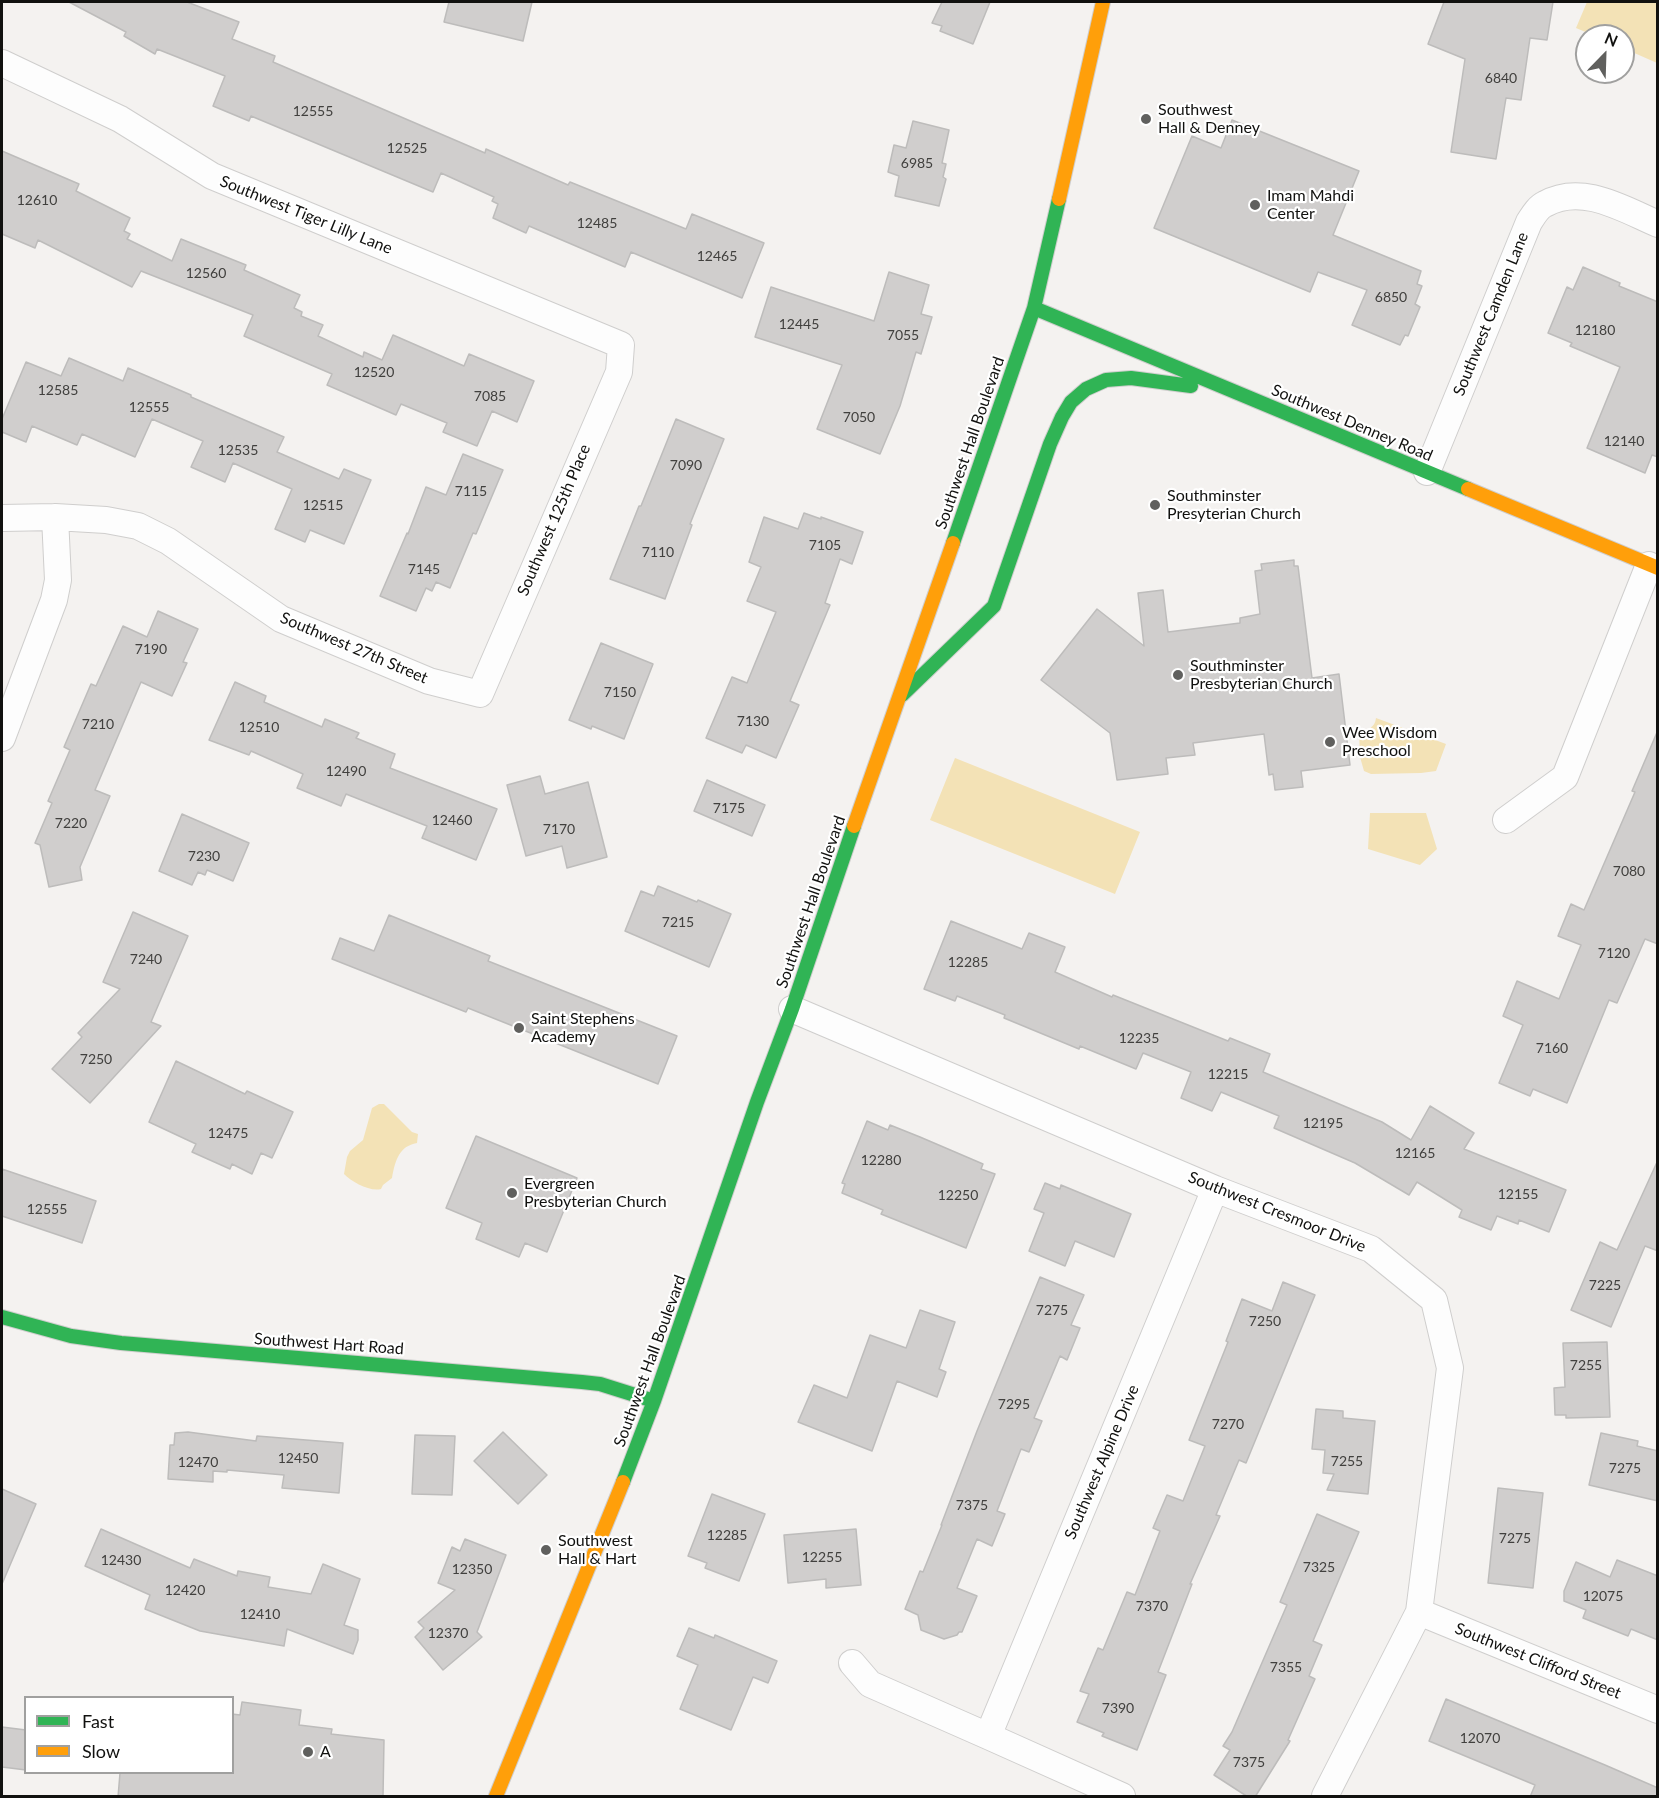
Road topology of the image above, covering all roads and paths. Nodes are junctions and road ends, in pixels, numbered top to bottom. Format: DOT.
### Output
graph roads {
  1 [pos="1103,2"];
  2 [pos="2,63"];
  3 [pos="1658,224"];
  4 [pos="1034,308"];
  5 [pos="621,345"];
  6 [pos="1238,392"];
  7 [pos="1427,472"];
  8 [pos="55,517"];
  9 [pos="2,518"];
  10 [pos="1653,567"];
  11 [pos="480,694"];
  12 [pos="897,701"];
  13 [pos="2,738"];
  14 [pos="1506,820"];
  15 [pos="792,1009"];
  16 [pos="1215,1189"];
  17 [pos="2,1317"];
  18 [pos="654,1401"];
  19 [pos="1419,1612"];
  20 [pos="852,1663"];
  21 [pos="1658,1710"];
  22 [pos="988,1736"];
  23 [pos="496,1797"];
  24 [pos="1122,1797"];
  25 [pos="1325,1797"];
  1 -- 4 [label="main road, Southwest Hall Boulevard"];
  2 -- 5 [label="street, Southwest Tiger Lilly Lane"];
  3 -- 7 [label="street, Southwest Camden Lane"];
  4 -- 6 [label="main road, Southwest Denney Road"];
  4 -- 12 [label="main road, Southwest Hall Boulevard"];
  5 -- 11 [label="street, Southwest 125th Place"];
  6 -- 7 [label="main road, Southwest Denney Road"];
  6 -- 12 [label="main road"];
  7 -- 10 [label="main road, Southwest Denney Road"];
  8 -- 9 [label="street, Southwest 27th Street"];
  8 -- 11 [label="street, Southwest 27th Street"];
  8 -- 13 [label="street"];
  10 -- 14 [label="street"];
  12 -- 15 [label="main road, Southwest Hall Boulevard"];
  15 -- 16 [label="street, Southwest Cresmoor Drive"];
  15 -- 18 [label="main road, Southwest Hall Boulevard"];
  16 -- 19 [label="street, Southwest Cresmoor Drive"];
  16 -- 22 [label="street, Southwest Alpine Drive"];
  17 -- 18 [label="main road, Southwest Hart Road"];
  18 -- 23 [label="main road, Southwest Hall Boulevard"];
  19 -- 21 [label="street, Southwest Clifford Street"];
  19 -- 25 [label="street, Southwest Cresmoor Drive"];
  20 -- 22 [label="street"];
  22 -- 24 [label="street"];
}
